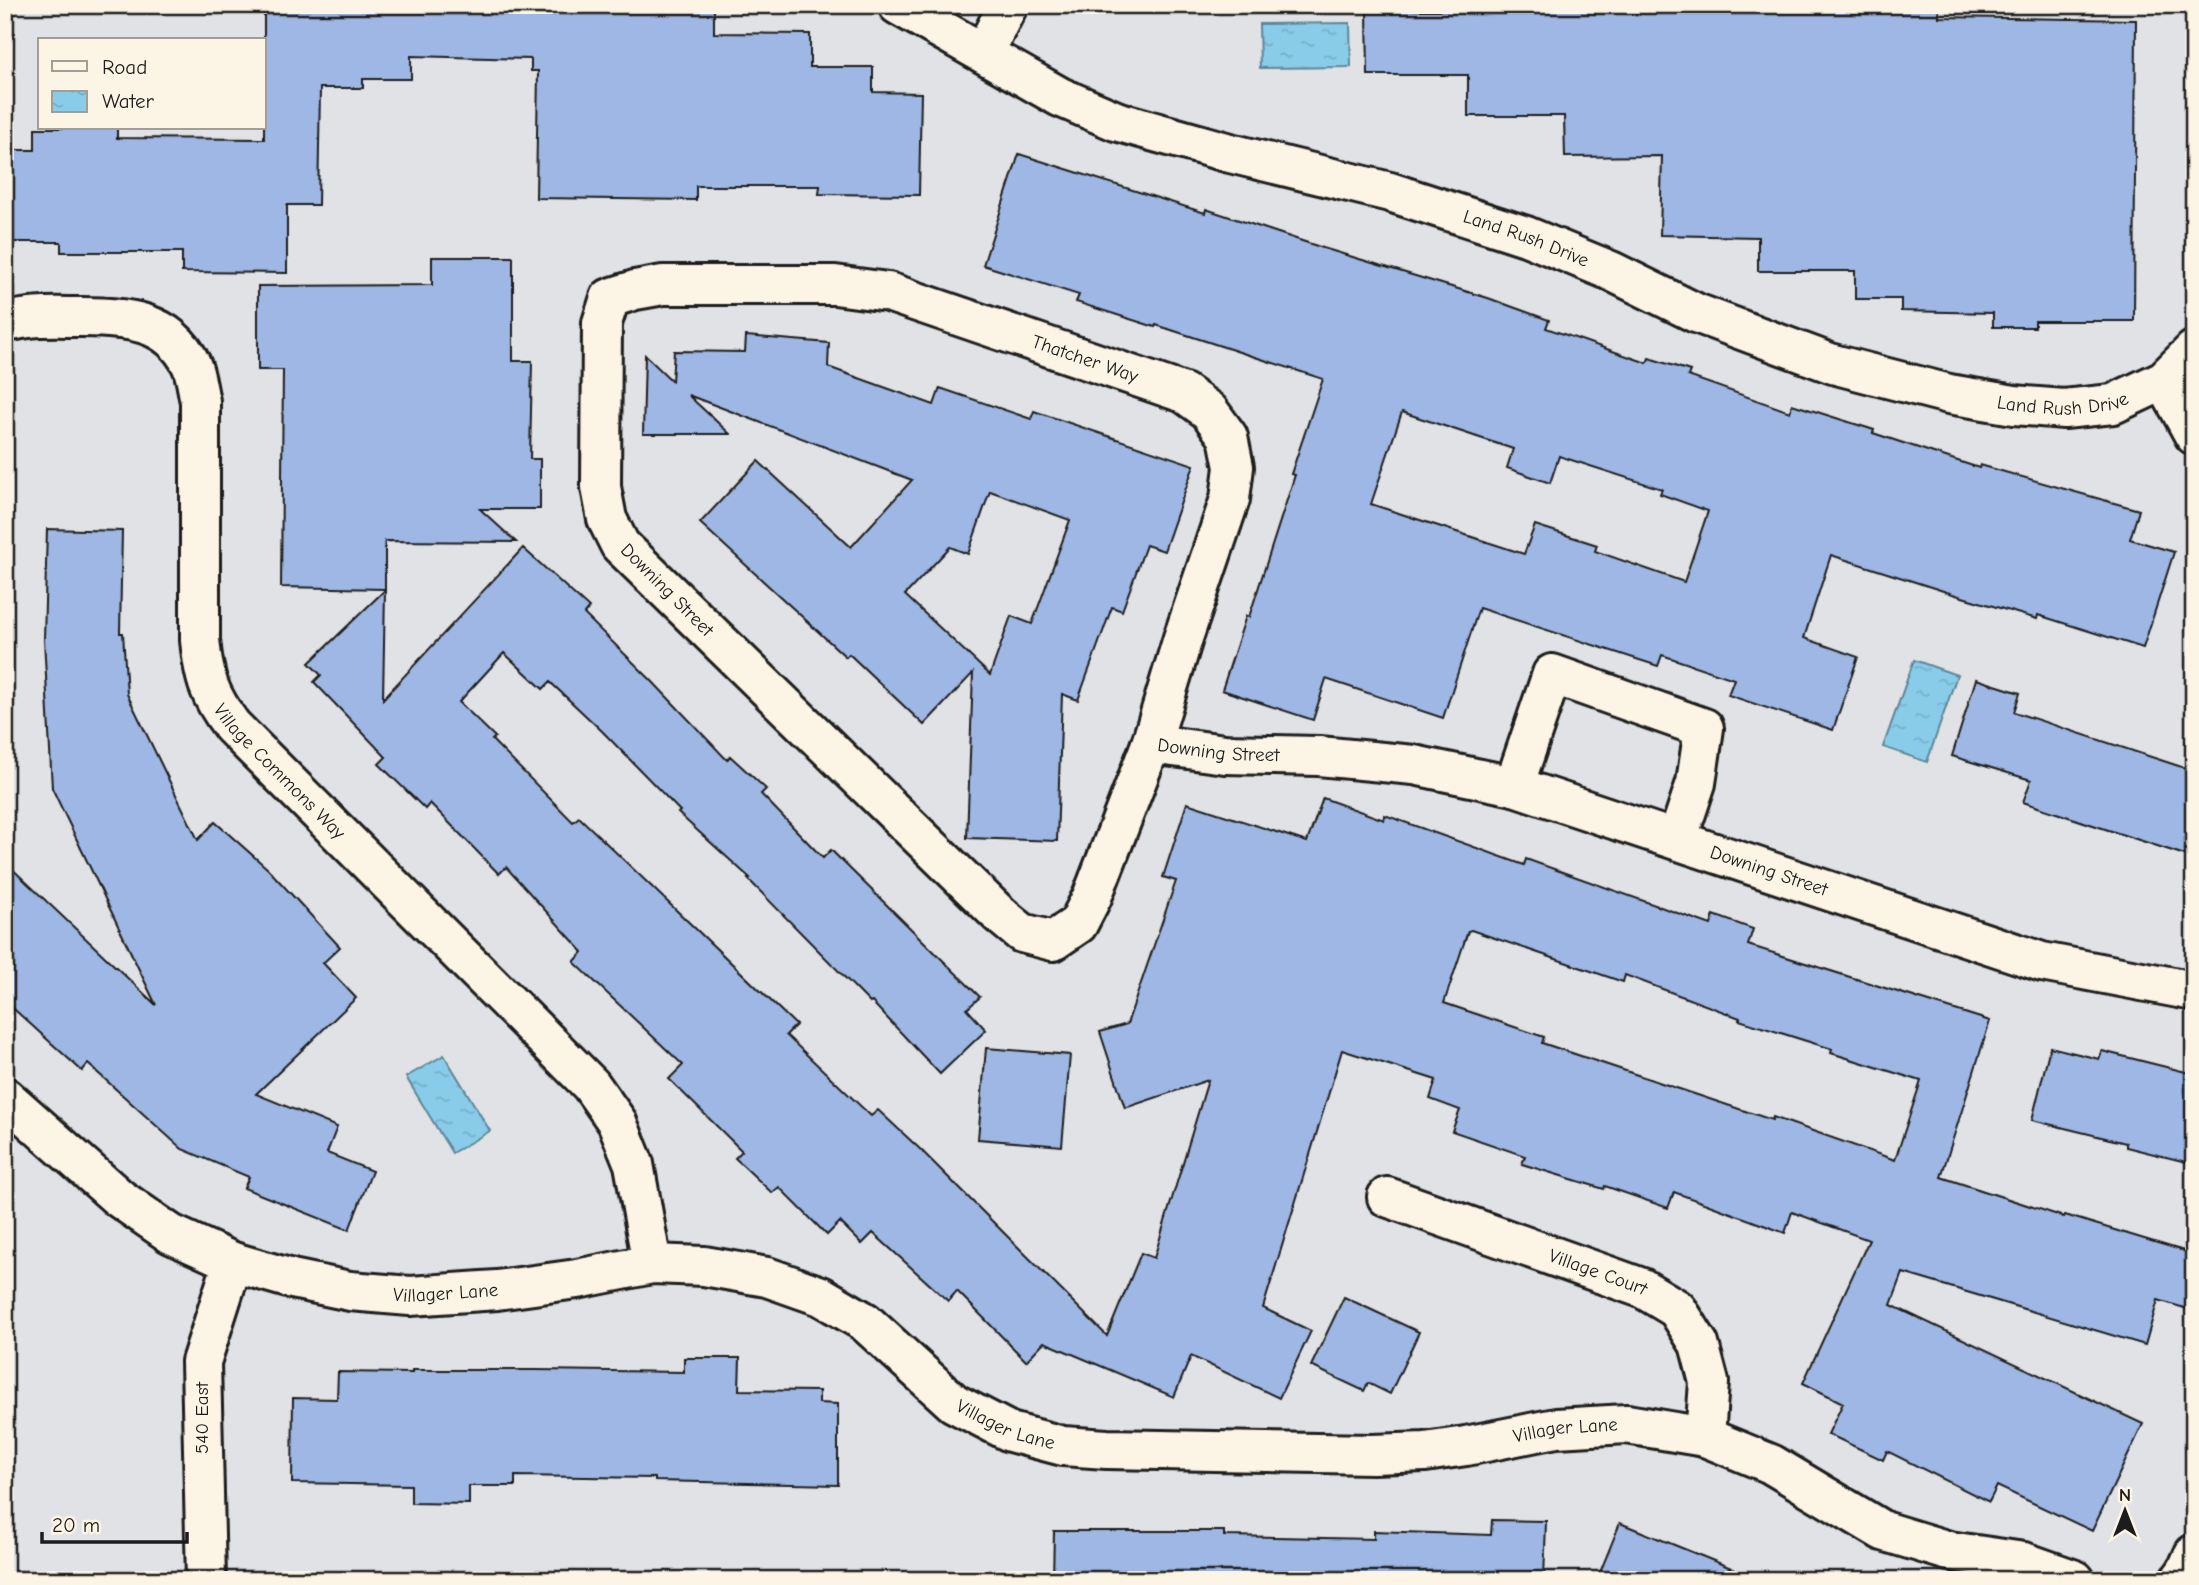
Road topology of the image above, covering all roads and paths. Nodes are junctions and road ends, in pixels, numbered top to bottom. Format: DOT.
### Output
graph roads {
  1 [pos="898,5"];
  2 [pos="1008,5"];
  3 [pos="984,52"];
  4 [pos="610,298"];
  5 [pos="10,322"];
  6 [pos="2194,350"];
  7 [pos="2164,380"];
  8 [pos="2194,435"];
  9 [pos="1151,744"];
  10 [pos="1514,786"];
  11 [pos="1677,840"];
  12 [pos="2194,991"];
  13 [pos="5,1097"];
  14 [pos="1387,1197"];
  15 [pos="233,1262"];
  16 [pos="652,1264"];
  17 [pos="1705,1437"];
  18 [pos="2194,1554"];
  19 [pos="208,1580"];
  20 [pos="2076,1580"];
  21 [pos="2180,1580"];
  1 -- 3 [label="street, Land Rush Drive"];
  2 -- 3 [label="street"];
  3 -- 7 [label="street, Land Rush Drive"];
  4 -- 9 [label="street, Thatcher Way"];
  4 -- 9 [label="street, Downing Street"];
  5 -- 16 [label="street, Village Commons Way"];
  6 -- 7 [label="street, Land Rush Drive"];
  7 -- 8 [label="street"];
  9 -- 10 [label="street, Downing Street"];
  10 -- 11 [label="street, Downing Street"];
  10 -- 11 [label="street"];
  11 -- 12 [label="street, Downing Street"];
  13 -- 15 [label="street, Villager Lane"];
  14 -- 17 [label="street, Village Court"];
  15 -- 16 [label="street, Villager Lane"];
  15 -- 19 [label="street, 540 East"];
  16 -- 17 [label="street, Villager Lane"];
  17 -- 20 [label="street, Villager Lane"];
  18 -- 21 [label="street"];
}
